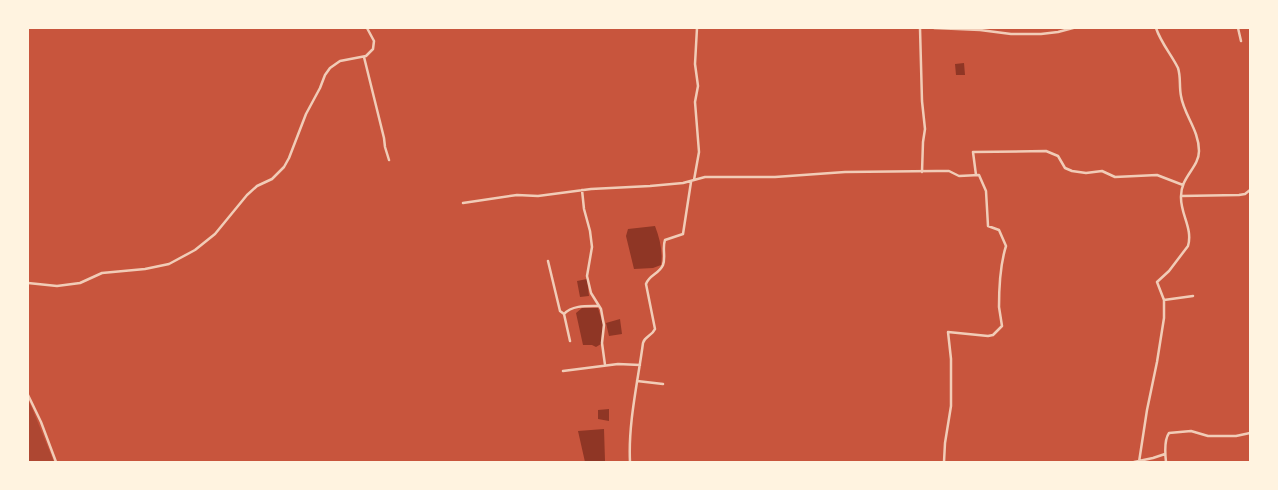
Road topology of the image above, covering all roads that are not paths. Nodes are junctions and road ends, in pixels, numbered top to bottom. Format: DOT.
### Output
graph roads {
  1 [pos="367,28"];
  2 [pos="697,28"];
  3 [pos="920,28"];
  4 [pos="934,28"];
  5 [pos="1073,28"];
  6 [pos="1156,28"];
  7 [pos="1238,28"];
  8 [pos="1241,41"];
  9 [pos="364,57"];
  10 [pos="389,160"];
  11 [pos="922,172"];
  12 [pos="976,175"];
  13 [pos="693,181"];
  14 [pos="1183,185"];
  15 [pos="582,190"];
  16 [pos="1250,190"];
  17 [pos="1181,196"];
  18 [pos="463,203"];
  19 [pos="548,261"];
  20 [pos="28,283"];
  21 [pos="1193,296"];
  22 [pos="1164,300"];
  23 [pos="598,306"];
  24 [pos="564,314"];
  25 [pos="570,340"];
  26 [pos="604,365"];
  27 [pos="640,365"];
  28 [pos="563,371"];
  29 [pos="637,381"];
  30 [pos="663,384"];
  31 [pos="28,395"];
  32 [pos="1250,433"];
  33 [pos="1165,454"];
  34 [pos="56,462"];
  35 [pos="630,462"];
  36 [pos="944,462"];
  37 [pos="1134,462"];
  38 [pos="1139,462"];
  39 [pos="1166,462"];
  1 -- 9 [label="street"];
  2 -- 13 [label="street"];
  3 -- 11 [label="street"];
  4 -- 5 [label="street"];
  6 -- 14 [label="street"];
  7 -- 8 [label="street"];
  9 -- 10 [label="street"];
  9 -- 20 [label="street"];
  11 -- 12 [label="street"];
  11 -- 13 [label="street"];
  12 -- 14 [label="street"];
  12 -- 36 [label="street"];
  13 -- 15 [label="street"];
  13 -- 27 [label="street"];
  14 -- 17 [label="street"];
  15 -- 18 [label="street"];
  15 -- 23 [label="street"];
  16 -- 17 [label="street"];
  17 -- 22 [label="street"];
  19 -- 24 [label="street"];
  21 -- 22 [label="street"];
  22 -- 38 [label="street"];
  23 -- 24 [label="street"];
  23 -- 26 [label="street"];
  24 -- 25 [label="street"];
  26 -- 27 [label="street"];
  26 -- 28 [label="street"];
  27 -- 29 [label="street"];
  29 -- 30 [label="street"];
  29 -- 35 [label="street"];
  31 -- 34 [label="street"];
  32 -- 33 [label="street"];
  33 -- 38 [label="street"];
  33 -- 39 [label="street"];
  37 -- 38 [label="street"];
}
